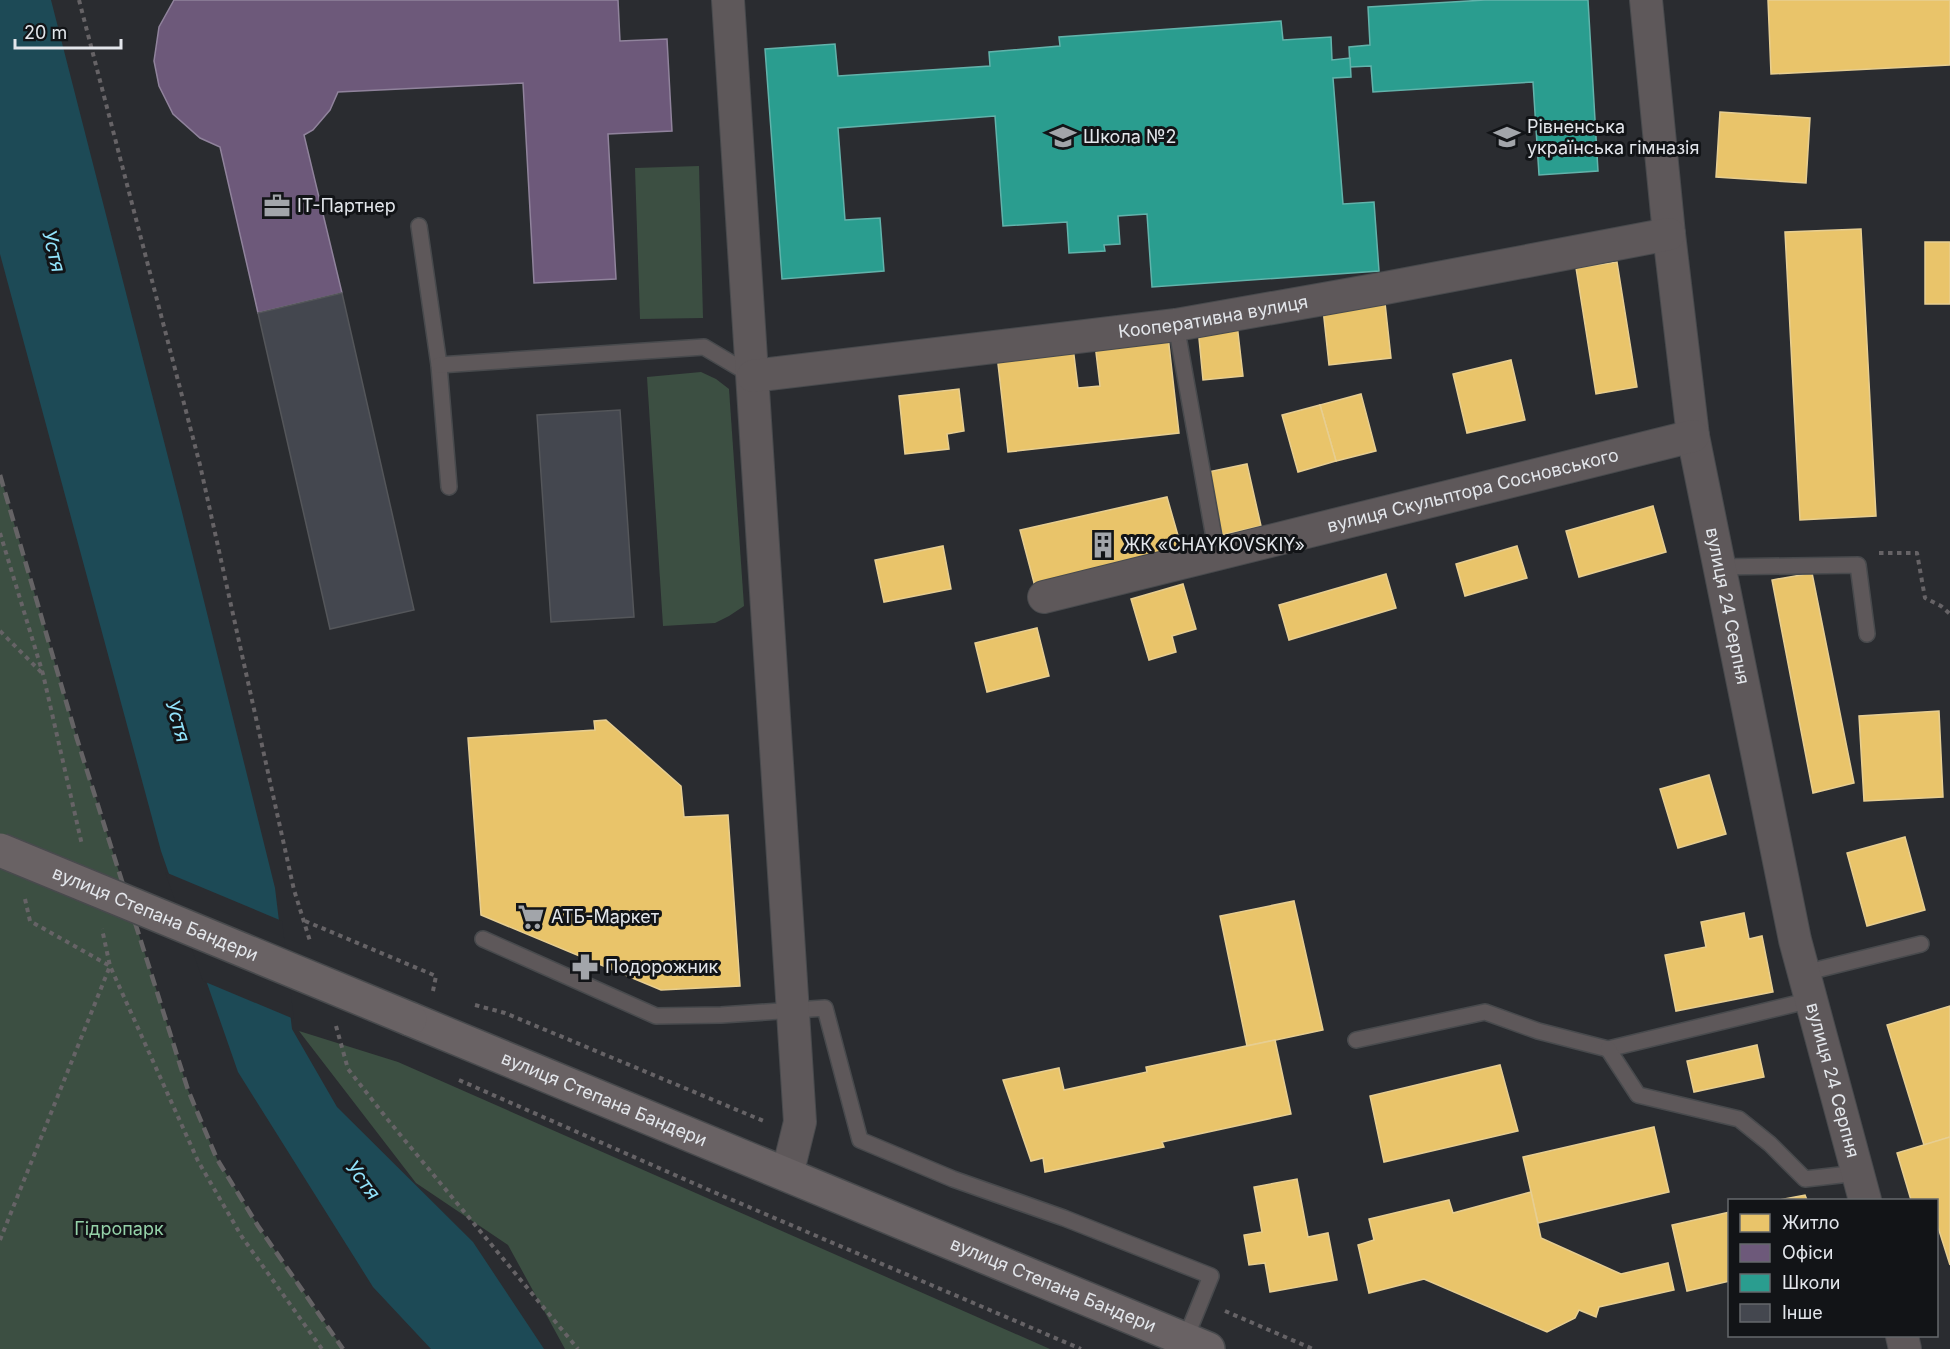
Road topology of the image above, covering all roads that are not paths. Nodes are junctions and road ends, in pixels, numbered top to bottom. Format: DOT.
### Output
graph roads {
  1 [pos="728,0"];
  2 [pos="1646,0"];
  3 [pos="419,226"];
  4 [pos="1669,234"];
  5 [pos="1176,325"];
  6 [pos="439,365"];
  7 [pos="753,376"];
  8 [pos="1693,436"];
  9 [pos="449,487"];
  10 [pos="1217,554"];
  11 [pos="1719,567"];
  12 [pos="1044,597"];
  13 [pos="1867,634"];
  14 [pos="0,850"];
  15 [pos="483,939"];
  16 [pos="1921,944"];
  17 [pos="1808,987"];
  18 [pos="793,1010"];
  19 [pos="1356,1040"];
  20 [pos="1608,1049"];
  21 [pos="787,1175"];
  22 [pos="1862,1187"];
  23 [pos="1197,1344"];
  1 -- 7 [label="street"];
  2 -- 4 [label="street, вулиця 24 Серпня"];
  3 -- 6 [label="lane"];
  4 -- 5 [label="street, Кооперативна вулиця"];
  4 -- 8 [label="street, вулиця 24 Серпня"];
  5 -- 7 [label="street, Кооперативна вулиця"];
  5 -- 10 [label="lane"];
  6 -- 7 [label="lane"];
  6 -- 9 [label="lane"];
  7 -- 18 [label="street"];
  8 -- 10 [label="street, вулиця Скульптора Сосновського"];
  8 -- 11 [label="street, вулиця 24 Серпня"];
  10 -- 12 [label="street, вулиця Скульптора Сосновського"];
  11 -- 13 [label="lane"];
  11 -- 17 [label="street, вулиця 24 Серпня"];
  14 -- 21 [label="main road, вулиця Степана Бандери, bridge"];
  15 -- 18 [label="lane"];
  16 -- 17 [label="lane"];
  17 -- 20 [label="lane"];
  17 -- 22 [label="street, вулиця 24 Серпня"];
  18 -- 21 [label="street"];
  18 -- 23 [label="lane"];
  19 -- 20 [label="lane"];
  20 -- 22 [label="lane"];
  21 -- 23 [label="main road, вулиця Степана Бандери"];
}
